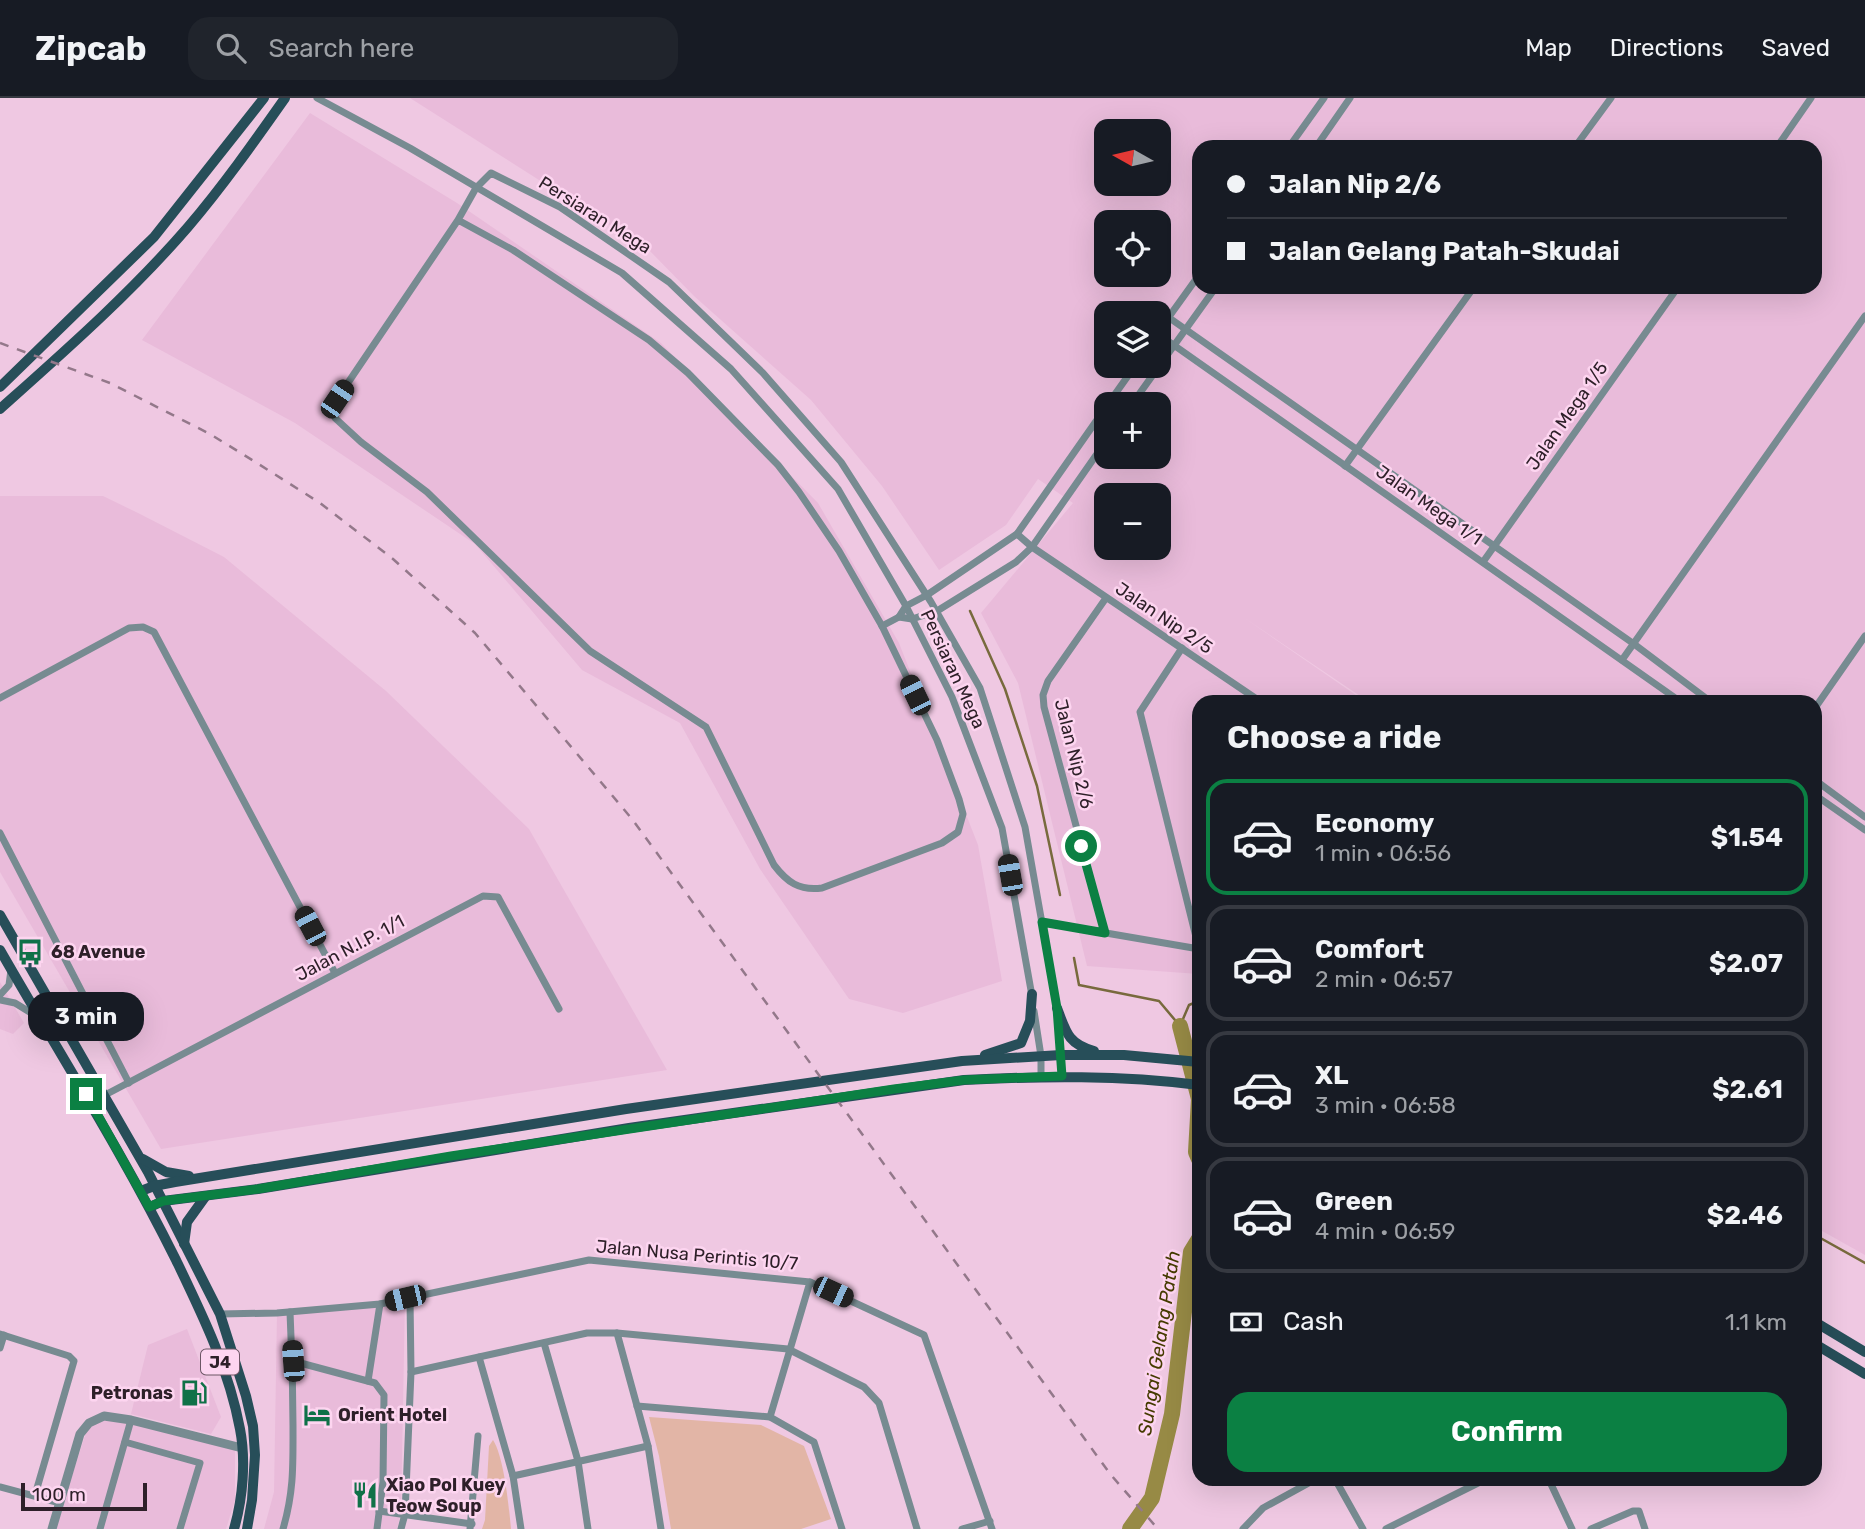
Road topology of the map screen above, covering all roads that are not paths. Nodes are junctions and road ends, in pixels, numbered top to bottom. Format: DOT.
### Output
graph roads {
  1 [pos="264,98"];
  2 [pos="285,98"];
  3 [pos="317,98"];
  4 [pos="1324,98"];
  5 [pos="1350,98"];
  6 [pos="1611,98"];
  7 [pos="1811,98"];
  8 [pos="1294,140"];
  9 [pos="1320,140"];
  10 [pos="1580,140"];
  11 [pos="1782,140"];
  12 [pos="476,188"];
  13 [pos="458,220"];
  14 [pos="1192,284"];
  15 [pos="1211,294"];
  16 [pos="1469,294"];
  17 [pos="1673,294"];
  18 [pos="1171,313"];
  19 [pos="1865,316"];
  20 [pos="1171,319"];
  21 [pos="1185,329"];
  22 [pos="1171,344"];
  23 [pos="1174,346"];
  24 [pos="0,387"];
  25 [pos="1141,392"];
  26 [pos="0,409"];
  27 [pos="1094,424"];
  28 [pos="1357,450"];
  29 [pos="1094,459"];
  30 [pos="1345,466"];
  31 [pos="1017,534"];
  32 [pos="1494,546"];
  33 [pos="1031,547"];
  34 [pos="1483,562"];
  35 [pos="927,595"];
  36 [pos="1107,598"];
  37 [pos="906,606"];
  38 [pos="937,611"];
  39 [pos="899,617"];
  40 [pos="912,619"];
  41 [pos="882,626"];
  42 [pos="1865,636"];
  43 [pos="1634,644"];
  44 [pos="1182,648"];
  45 [pos="1622,660"];
  46 [pos="1251,695"];
  47 [pos="1671,695"];
  48 [pos="1701,695"];
  49 [pos="0,698"];
  50 [pos="1822,698"];
  51 [pos="1822,785"];
  52 [pos="1822,800"];
  53 [pos="1865,817"];
  54 [pos="1865,830"];
  55 [pos="0,833"];
  56 [pos="0,915"];
  57 [pos="1192,921"];
  58 [pos="1042,922"];
  59 [pos="1105,933"];
  60 [pos="1192,948"];
  61 [pos="0,950"];
  62 [pos="11,970"];
  63 [pos="335,973"];
  64 [pos="1032,994"];
  65 [pos="0,997"];
  66 [pos="1057,1008"];
  67 [pos="559,1009"];
  68 [pos="40,1018"];
  69 [pos="1061,1055"];
  70 [pos="1124,1055"];
  71 [pos="1041,1056"];
  72 [pos="962,1061"];
  73 [pos="1192,1061"];
  74 [pos="1041,1076"];
  75 [pos="1062,1076"];
  76 [pos="129,1083"];
  77 [pos="1192,1084"];
  78 [pos="105,1096"];
  79 [pos="139,1156"];
  80 [pos="202,1178"];
  81 [pos="154,1186"];
  82 [pos="141,1191"];
  83 [pos="205,1197"];
  84 [pos="163,1201"];
  85 [pos="149,1207"];
  86 [pos="184,1247"];
  87 [pos="810,1282"];
  88 [pos="410,1298"];
  89 [pos="380,1304"];
  90 [pos="290,1312"];
  91 [pos="220,1314"];
  92 [pos="1822,1326"];
  93 [pos="617,1333"];
  94 [pos="2,1335"];
  95 [pos="544,1343"];
  96 [pos="0,1348"];
  97 [pos="788,1349"];
  98 [pos="1822,1349"];
  99 [pos="1865,1352"];
  100 [pos="480,1357"];
  101 [pos="293,1361"];
  102 [pos="411,1372"];
  103 [pos="1865,1374"];
  104 [pos="372,1382"];
  105 [pos="636,1406"];
  106 [pos="770,1418"];
  107 [pos="131,1420"];
  108 [pos="478,1436"];
  109 [pos="125,1442"];
  110 [pos="648,1446"];
  111 [pos="242,1448"];
  112 [pos="578,1461"];
  113 [pos="513,1476"];
  114 [pos="1303,1486"];
  115 [pos="1339,1486"];
  116 [pos="1472,1486"];
  117 [pos="1552,1486"];
  118 [pos="0,1487"];
  119 [pos="35,1495"];
  120 [pos="60,1503"];
  121 [pos="379,1511"];
  122 [pos="405,1514"];
  123 [pos="991,1525"];
  124 [pos="471,1527"];
  125 [pos="1248,1527"];
  126 [pos="52,1529"];
  127 [pos="100,1529"];
  128 [pos="180,1529"];
  129 [pos="234,1529"];
  130 [pos="247,1529"];
  131 [pos="284,1529"];
  132 [pos="377,1529"];
  133 [pos="401,1529"];
  134 [pos="521,1529"];
  135 [pos="589,1529"];
  136 [pos="661,1529"];
  137 [pos="842,1529"];
  138 [pos="917,1529"];
  139 [pos="962,1529"];
  140 [pos="1363,1529"];
  141 [pos="1386,1529"];
  142 [pos="1572,1529"];
  143 [pos="1591,1529"];
  144 [pos="1645,1529"];
  1 -- 24 [label="main road"];
  2 -- 26 [label="main road"];
  3 -- 12 [label="street"];
  4 -- 8 [label="street"];
  5 -- 9 [label="street"];
  6 -- 10 [label="street"];
  7 -- 11 [label="street"];
  12 -- 13 [label="street"];
  12 -- 35 [label="street, Persiaran Mega"];
  12 -- 37 [label="street, Persiaran Mega"];
  13 -- 41 [label="street"];
  13 -- 41 [label="street"];
  14 -- 18 [label="street"];
  15 -- 21 [label="street"];
  16 -- 28 [label="street"];
  17 -- 32 [label="street, Jalan Mega 1/5"];
  19 -- 43 [label="street"];
  20 -- 21 [label="street"];
  21 -- 23 [label="street"];
  21 -- 28 [label="street"];
  22 -- 23 [label="street, Jalan Mega 1/1"];
  23 -- 25 [label="street"];
  23 -- 30 [label="street, Jalan Mega 1/1"];
  27 -- 31 [label="street"];
  28 -- 30 [label="street"];
  28 -- 32 [label="street"];
  29 -- 33 [label="street"];
  30 -- 34 [label="street, Jalan Mega 1/1"];
  31 -- 33 [label="street, Jalan Nip 2/5"];
  31 -- 35 [label="street"];
  32 -- 34 [label="street, Jalan Mega 1/5"];
  32 -- 43 [label="street"];
  33 -- 36 [label="street, Jalan Nip 2/5"];
  33 -- 38 [label="street"];
  34 -- 45 [label="street, Jalan Mega 1/1"];
  35 -- 37 [label="street"];
  35 -- 38 [label="street, Persiaran Mega"];
  36 -- 44 [label="street, Jalan Nip 2/5"];
  36 -- 59 [label="street, Jalan Nip 2/6"];
  37 -- 39 [label="street"];
  37 -- 40 [label="street, Persiaran Mega"];
  38 -- 40 [label="street"];
  38 -- 58 [label="street, Persiaran Mega"];
  39 -- 40 [label="street"];
  39 -- 41 [label="street"];
  40 -- 64 [label="street, Persiaran Mega"];
  42 -- 50 [label="street"];
  43 -- 45 [label="street"];
  43 -- 48 [label="street"];
  44 -- 46 [label="street, Jalan Nip 2/5"];
  44 -- 57 [label="street"];
  45 -- 47 [label="street, Jalan Mega 1/1"];
  49 -- 63 [label="street"];
  51 -- 53 [label="street"];
  52 -- 54 [label="street"];
  55 -- 76 [label="street"];
  56 -- 78 [label="main road, J4"];
  58 -- 59 [label="street"];
  58 -- 66 [label="street, Persiaran Mega"];
  59 -- 60 [label="street"];
  61 -- 62 [label="main road, J4"];
  62 -- 65 [label="street"];
  62 -- 68 [label="main road, J4"];
  63 -- 67 [label="street, Jalan N.I.P. 1/1"];
  63 -- 76 [label="street, Jalan N.I.P. 1/1"];
  64 -- 71 [label="street, Persiaran Mega"];
  64 -- 72 [label="main road"];
  65 -- 68 [label="street"];
  66 -- 69 [label="street, Persiaran Mega"];
  66 -- 70 [label="main road"];
  68 -- 82 [label="main road, J4"];
  69 -- 70 [label="main road"];
  69 -- 71 [label="main road"];
  69 -- 75 [label="street, Persiaran Mega"];
  70 -- 73 [label="main road"];
  71 -- 72 [label="main road"];
  71 -- 74 [label="street, Persiaran Mega"];
  72 -- 80 [label="main road"];
  74 -- 75 [label="main road"];
  74 -- 83 [label="main road"];
  75 -- 77 [label="main road"];
  76 -- 78 [label="street, Jalan N.I.P. 1/1"];
  78 -- 79 [label="main road, J4"];
  79 -- 80 [label="main road"];
  79 -- 81 [label="main road, J4"];
  80 -- 81 [label="main road"];
  81 -- 82 [label="main road"];
  81 -- 84 [label="main road, J4"];
  82 -- 85 [label="main road, J4"];
  83 -- 84 [label="main road"];
  83 -- 86 [label="main road"];
  84 -- 85 [label="main road"];
  84 -- 86 [label="main road, J4"];
  85 -- 111 [label="main road, J4"];
  86 -- 91 [label="main road, J4"];
  87 -- 88 [label="street, Jalan Nusa Perintis 10/7"];
  87 -- 97 [label="street"];
  87 -- 123 [label="street, Jalan Nusa Perintis 10/7"];
  88 -- 89 [label="street, Jalan Nusa Perintis 10/7"];
  88 -- 102 [label="street"];
  89 -- 90 [label="street, Jalan Nusa Perintis 10/7"];
  89 -- 104 [label="street"];
  90 -- 91 [label="street, Jalan Nusa Perintis 10/7"];
  90 -- 101 [label="street"];
  91 -- 130 [label="main road, J4"];
  92 -- 99 [label="main road"];
  93 -- 95 [label="street"];
  93 -- 97 [label="street"];
  93 -- 105 [label="street"];
  94 -- 96 [label="street"];
  94 -- 119 [label="street"];
  95 -- 100 [label="street"];
  95 -- 112 [label="street"];
  97 -- 106 [label="street"];
  97 -- 138 [label="street"];
  98 -- 103 [label="main road"];
  100 -- 102 [label="street"];
  100 -- 113 [label="street"];
  101 -- 104 [label="street"];
  101 -- 131 [label="street"];
  102 -- 122 [label="street"];
  104 -- 121 [label="street"];
  105 -- 106 [label="street"];
  105 -- 110 [label="street"];
  106 -- 137 [label="street"];
  107 -- 109 [label="street"];
  107 -- 111 [label="street"];
  107 -- 120 [label="street"];
  108 -- 124 [label="street"];
  109 -- 127 [label="street"];
  109 -- 128 [label="street"];
  110 -- 112 [label="street"];
  110 -- 136 [label="street"];
  111 -- 129 [label="main road, J4"];
  112 -- 113 [label="street"];
  112 -- 135 [label="street"];
  113 -- 134 [label="street"];
  114 -- 125 [label="street"];
  115 -- 140 [label="street"];
  116 -- 141 [label="street"];
  117 -- 142 [label="street"];
  118 -- 119 [label="street"];
  119 -- 120 [label="street"];
  120 -- 126 [label="street"];
  121 -- 122 [label="street"];
  121 -- 132 [label="street"];
  122 -- 124 [label="street"];
  122 -- 133 [label="street"];
  123 -- 139 [label="street"];
  143 -- 144 [label="street"];
}
